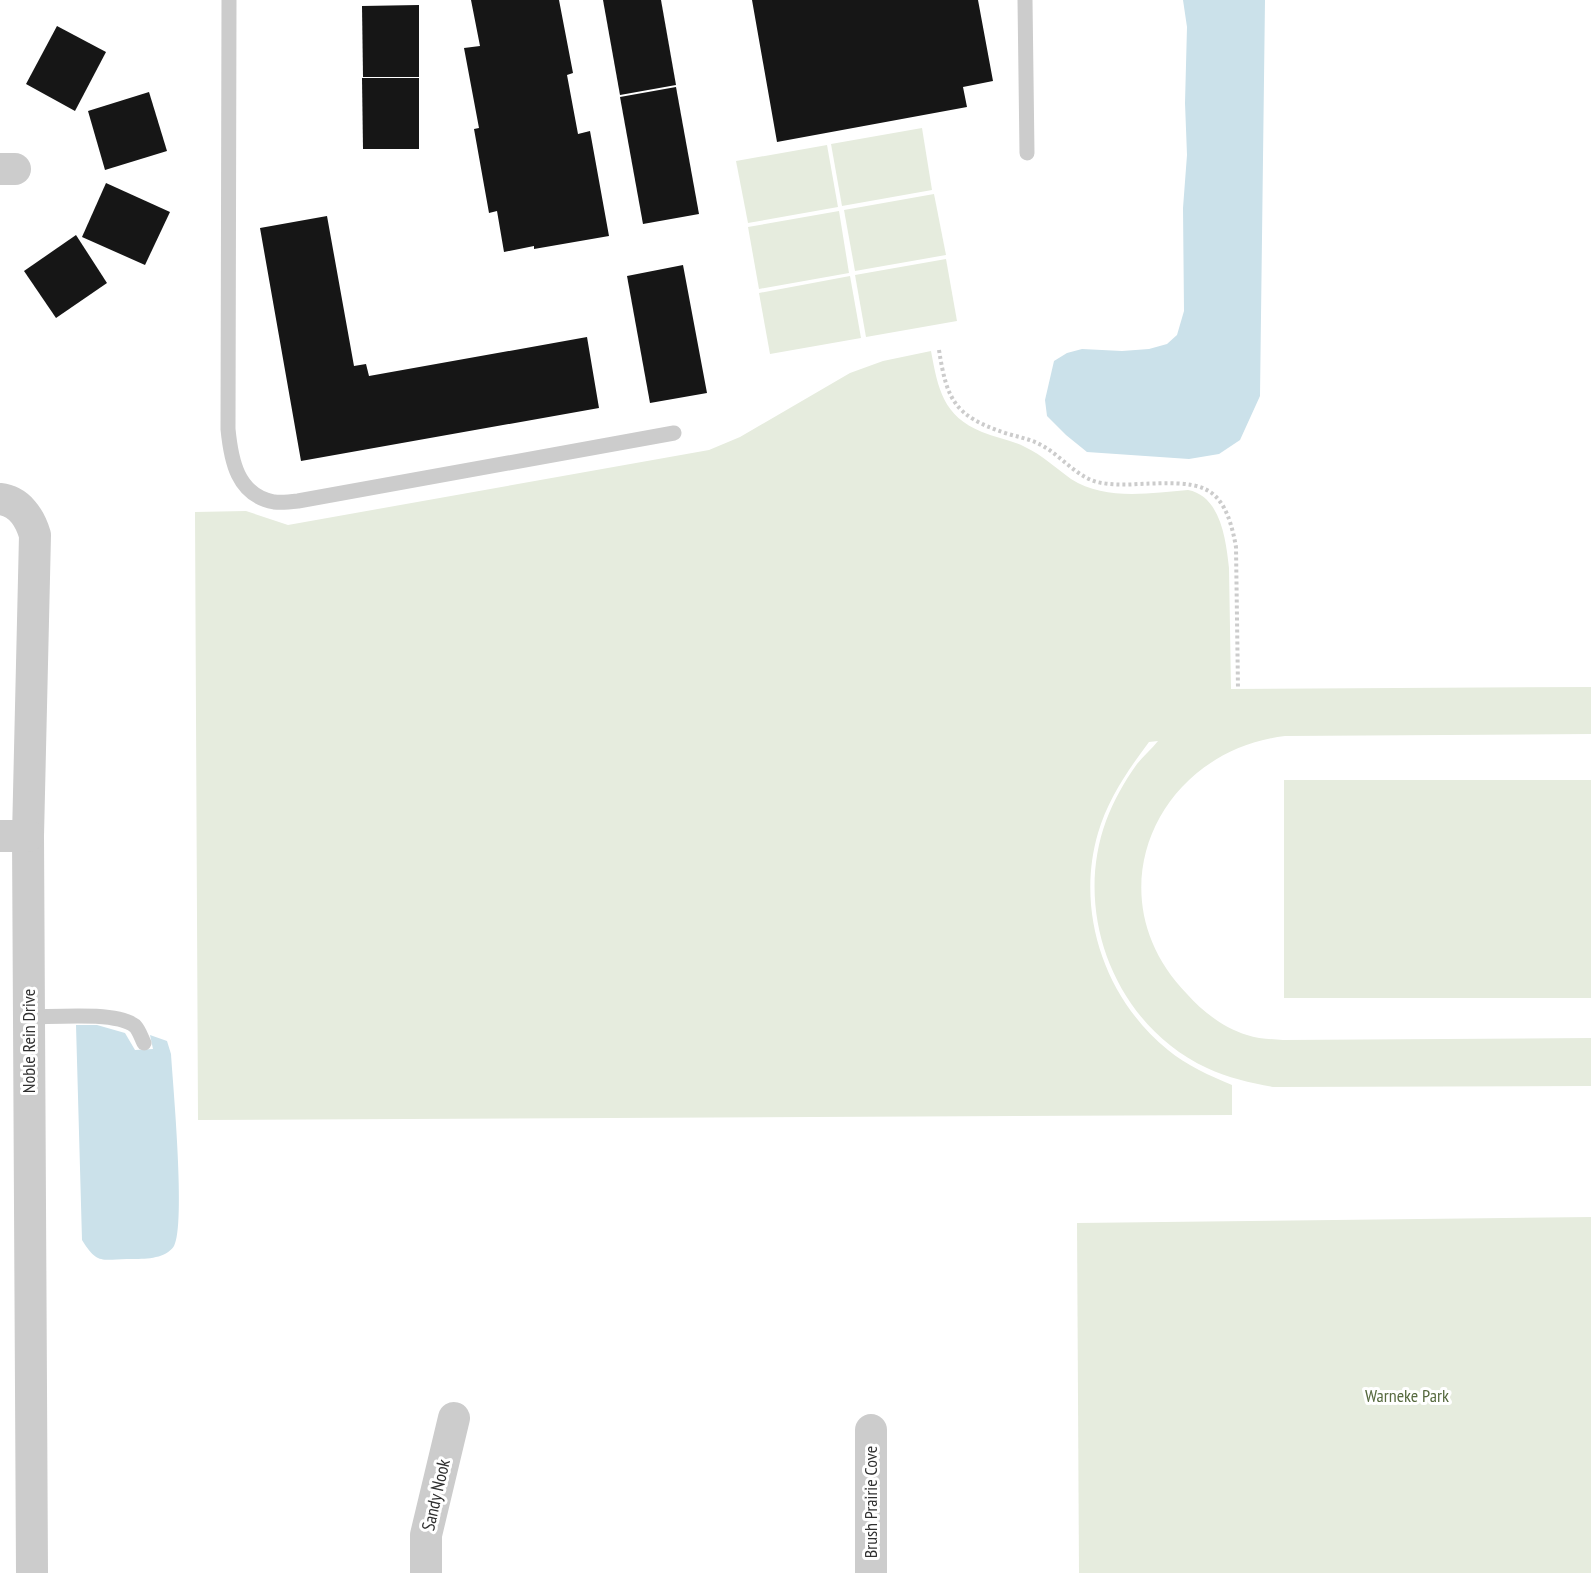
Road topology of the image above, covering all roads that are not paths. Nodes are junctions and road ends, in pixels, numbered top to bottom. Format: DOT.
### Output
graph roads {
  1 [pos="229,0"];
  2 [pos="1025,0"];
  3 [pos="1027,153"];
  4 [pos="674,433"];
  5 [pos="12,506"];
  6 [pos="14,836"];
  7 [pos="29,1017"];
  8 [pos="144,1043"];
  9 [pos="454,1418"];
  10 [pos="871,1430"];
  11 [pos="32,1573"];
  12 [pos="426,1573"];
  13 [pos="871,1573"];
  1 -- 4 [label="lane"];
  2 -- 3 [label="lane"];
  5 -- 6 [label="street, Noble Rein Drive"];
  6 -- 7 [label="street, Noble Rein Drive"];
  7 -- 8 [label="lane"];
  7 -- 11 [label="street, Noble Rein Drive"];
  9 -- 12 [label="street, Sandy Nook"];
  10 -- 13 [label="street, Brush Prairie Cove"];
}
